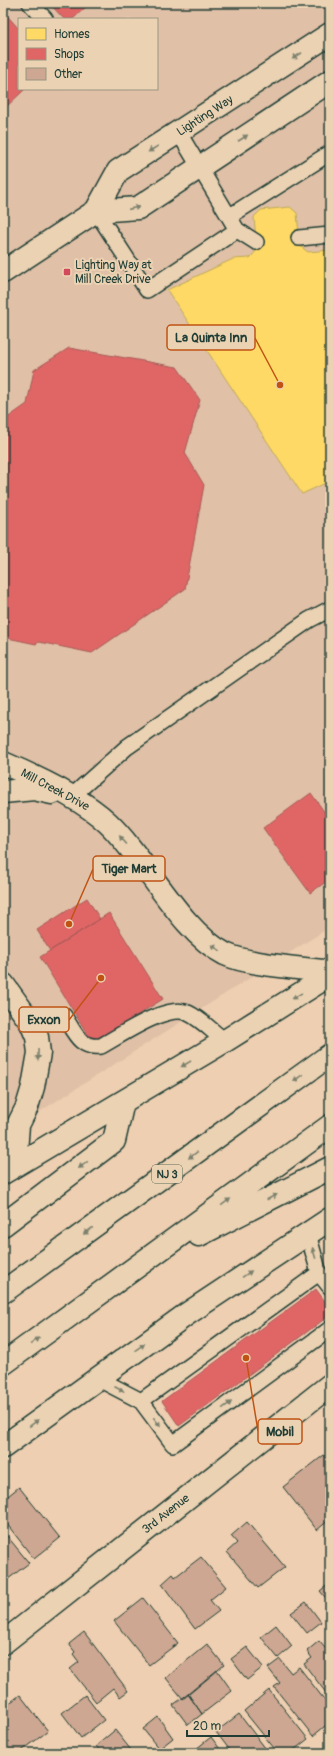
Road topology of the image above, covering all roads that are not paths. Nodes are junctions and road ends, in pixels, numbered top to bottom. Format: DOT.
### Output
graph roads {
  1 [pos="30,3"];
  2 [pos="44,18"];
  3 [pos="330,34"];
  4 [pos="330,81"];
  5 [pos="179,134"];
  6 [pos="330,153"];
  7 [pos="199,167"];
  8 [pos="96,212"];
  9 [pos="230,216"];
  10 [pos="237,230"];
  11 [pos="330,235"];
  12 [pos="299,238"];
  13 [pos="256,242"];
  14 [pos="3,272"];
  15 [pos="330,609"];
  16 [pos="3,763"];
  17 [pos="3,792"];
  18 [pos="71,797"];
  19 [pos="330,974"];
  20 [pos="3,984"];
  21 [pos="31,1023"];
  22 [pos="224,1041"];
  23 [pos="330,1055"];
  24 [pos="122,1102"];
  25 [pos="330,1126"];
  26 [pos="330,1168"];
  27 [pos="9,1169"];
  28 [pos="330,1219"];
  29 [pos="3,1225"];
  30 [pos="308,1234"];
  31 [pos="138,1266"];
  32 [pos="320,1273"];
  33 [pos="330,1287"];
  34 [pos="3,1292"];
  35 [pos="328,1326"];
  36 [pos="3,1364"];
  37 [pos="97,1378"];
  38 [pos="330,1385"];
  39 [pos="141,1401"];
  40 [pos="3,1446"];
  41 [pos="3,1643"];
  1 -- 2 [label="lane"];
  3 -- 5 [label="main road, Lighting Way, one-way"];
  7 -- 4 [label="main road, Lighting Way, one-way"];
  5 -- 7 [label="lane"];
  5 -- 8 [label="main road, Lighting Way, one-way"];
  6 -- 9 [label="lane"];
  8 -- 7 [label="main road, Lighting Way, one-way"];
  7 -- 9 [label="lane"];
  8 -- 10 [label="lane"];
  8 -- 14 [label="main road, Lighting Way"];
  9 -- 10 [label="lane"];
  10 -- 13 [label="lane"];
  11 -- 12 [label="lane"];
  15 -- 18 [label="lane"];
  16 -- 18 [label="main road, Mill Creek Drive"];
  17 -- 18 [label="main road"];
  19 -- 18 [label="main road, Mill Creek Drive, one-way"];
  19 -- 22 [label="main road, one-way"];
  20 -- 21 [label="main road"];
  21 -- 22 [label="lane"];
  21 -- 27 [label="main road, one-way"];
  22 -- 24 [label="main road, one-way"];
  23 -- 34 [label="main road, NJ 3, one-way"];
  24 -- 27 [label="main road"];
  24 -- 29 [label="main road, one-way"];
  31 -- 25 [label="main road, one-way"];
  31 -- 26 [label="main road, one-way"];
  28 -- 30 [label="main road"];
  32 -- 30 [label="lane, one-way"];
  37 -- 30 [label="main road, one-way"];
  36 -- 31 [label="main road, one-way"];
  32 -- 33 [label="lane"];
  32 -- 39 [label="lane"];
  39 -- 35 [label="lane, one-way"];
  37 -- 39 [label="lane, one-way"];
  40 -- 37 [label="main road, one-way"];
  38 -- 41 [label="main road, 3rd Avenue"];
}
